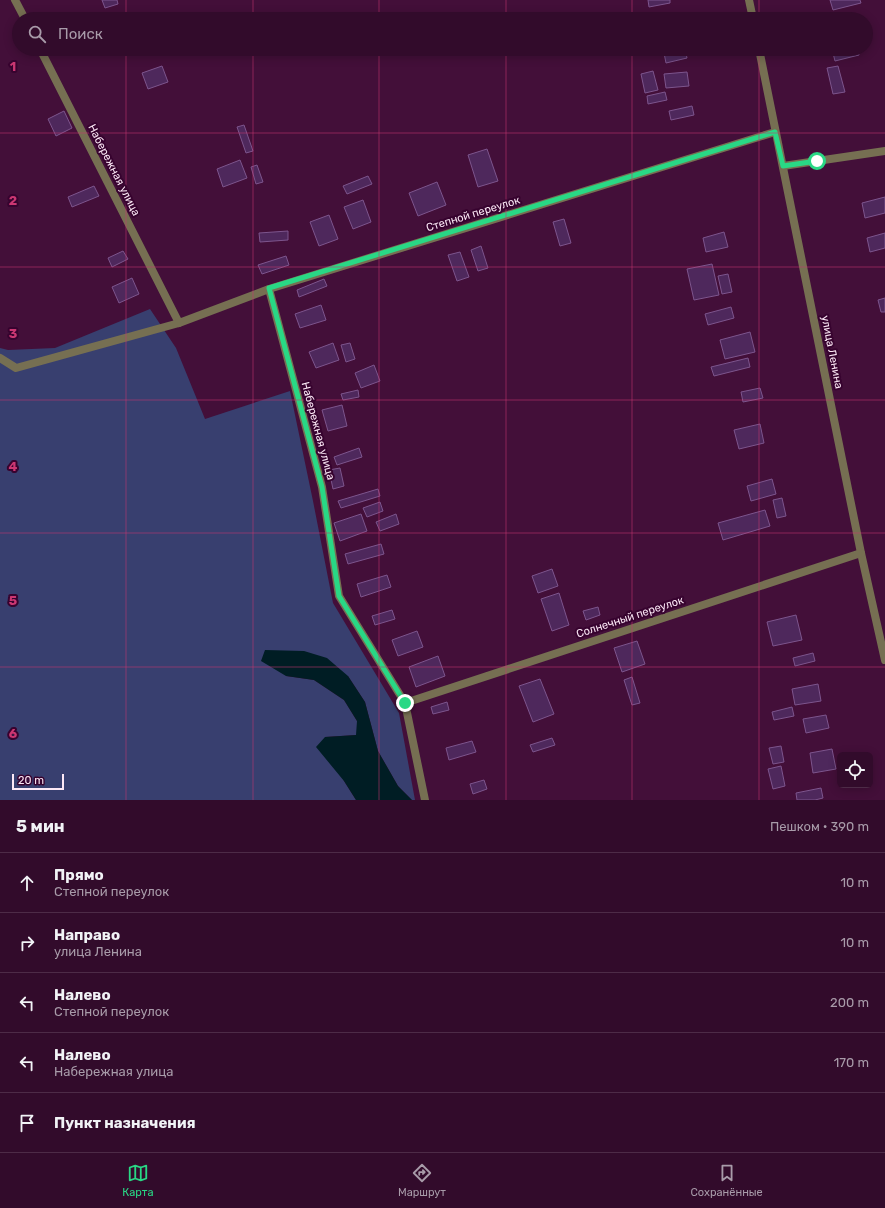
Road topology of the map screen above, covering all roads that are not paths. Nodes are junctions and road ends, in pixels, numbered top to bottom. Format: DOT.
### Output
graph roads {
  1 [pos="15,0"];
  2 [pos="749,0"];
  3 [pos="21,12"];
  4 [pos="752,12"];
  5 [pos="44,56"];
  6 [pos="759,56"];
  7 [pos="775,132"];
  8 [pos="885,151"];
  9 [pos="783,166"];
  10 [pos="269,288"];
  11 [pos="179,323"];
  12 [pos="0,358"];
  13 [pos="861,553"];
  14 [pos="884,651"];
  15 [pos="885,660"];
  16 [pos="405,703"];
  17 [pos="425,800"];
  1 -- 3 [label="street"];
  2 -- 4 [label="street"];
  5 -- 11 [label="street, Набережная улица"];
  6 -- 7 [label="street, улица Ленина"];
  7 -- 9 [label="street, улица Ленина"];
  7 -- 10 [label="street, Степной переулок"];
  8 -- 9 [label="street"];
  9 -- 13 [label="street, улица Ленина"];
  10 -- 11 [label="street, Степной переулок"];
  10 -- 16 [label="street, Набережная улица"];
  11 -- 12 [label="street, Степной переулок"];
  13 -- 14 [label="street, улица Ленина"];
  13 -- 16 [label="street, Солнечный переулок"];
  14 -- 15 [label="street, улица Ленина"];
  16 -- 17 [label="street, Набережная улица"];
}
